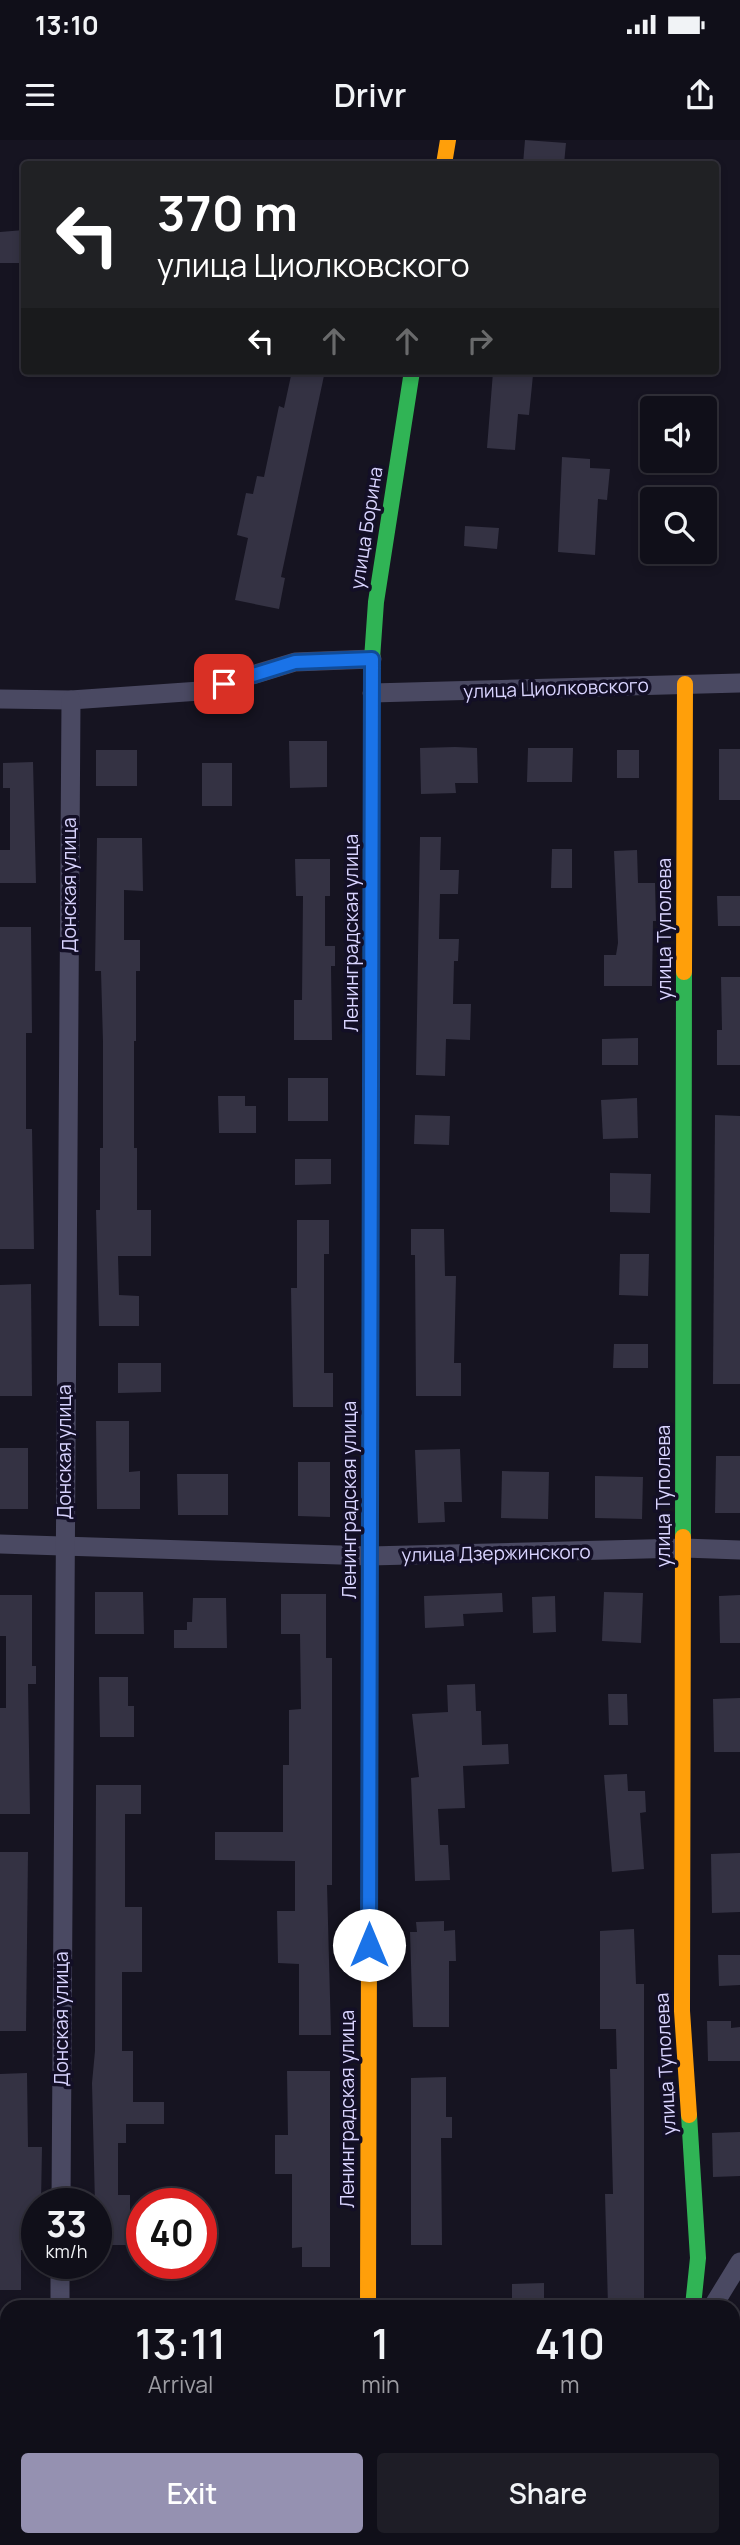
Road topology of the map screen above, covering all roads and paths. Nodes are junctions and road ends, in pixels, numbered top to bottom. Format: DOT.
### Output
graph roads {
  1 [pos="448,140"];
  2 [pos="444,161"];
  3 [pos="411,375"];
  4 [pos="372,659"];
  5 [pos="740,683"];
  6 [pos="685,684"];
  7 [pos="372,693"];
  8 [pos="0,699"];
  9 [pos="71,700"];
  10 [pos="0,1544"];
  11 [pos="64,1544"];
  12 [pos="684,1548"];
  13 [pos="740,1550"];
  14 [pos="370,1556"];
  15 [pos="61,2188"];
  16 [pos="740,2262"];
  17 [pos="60,2279"];
  18 [pos="60,2300"];
  19 [pos="368,2300"];
  20 [pos="694,2300"];
  21 [pos="717,2300"];
  1 -- 2 [label="street"];
  3 -- 4 [label="street, улица Борина"];
  4 -- 7 [label="street, улица Борина"];
  4 -- 9 [label="street"];
  5 -- 6 [label="street, улица Циолковского"];
  6 -- 7 [label="street, улица Циолковского"];
  6 -- 12 [label="street, улица Туполева"];
  7 -- 14 [label="street, Ленинградская улица"];
  8 -- 9 [label="street"];
  9 -- 11 [label="street, Донская улица"];
  10 -- 11 [label="street, улица Дзержинского"];
  11 -- 14 [label="street, улица Дзержинского"];
  11 -- 15 [label="street, Донская улица"];
  12 -- 13 [label="street, улица Дзержинского"];
  12 -- 14 [label="street, улица Дзержинского"];
  12 -- 20 [label="street, улица Туполева"];
  14 -- 19 [label="street, Ленинградская улица"];
  16 -- 21 [label="street"];
  17 -- 18 [label="street"];
}
